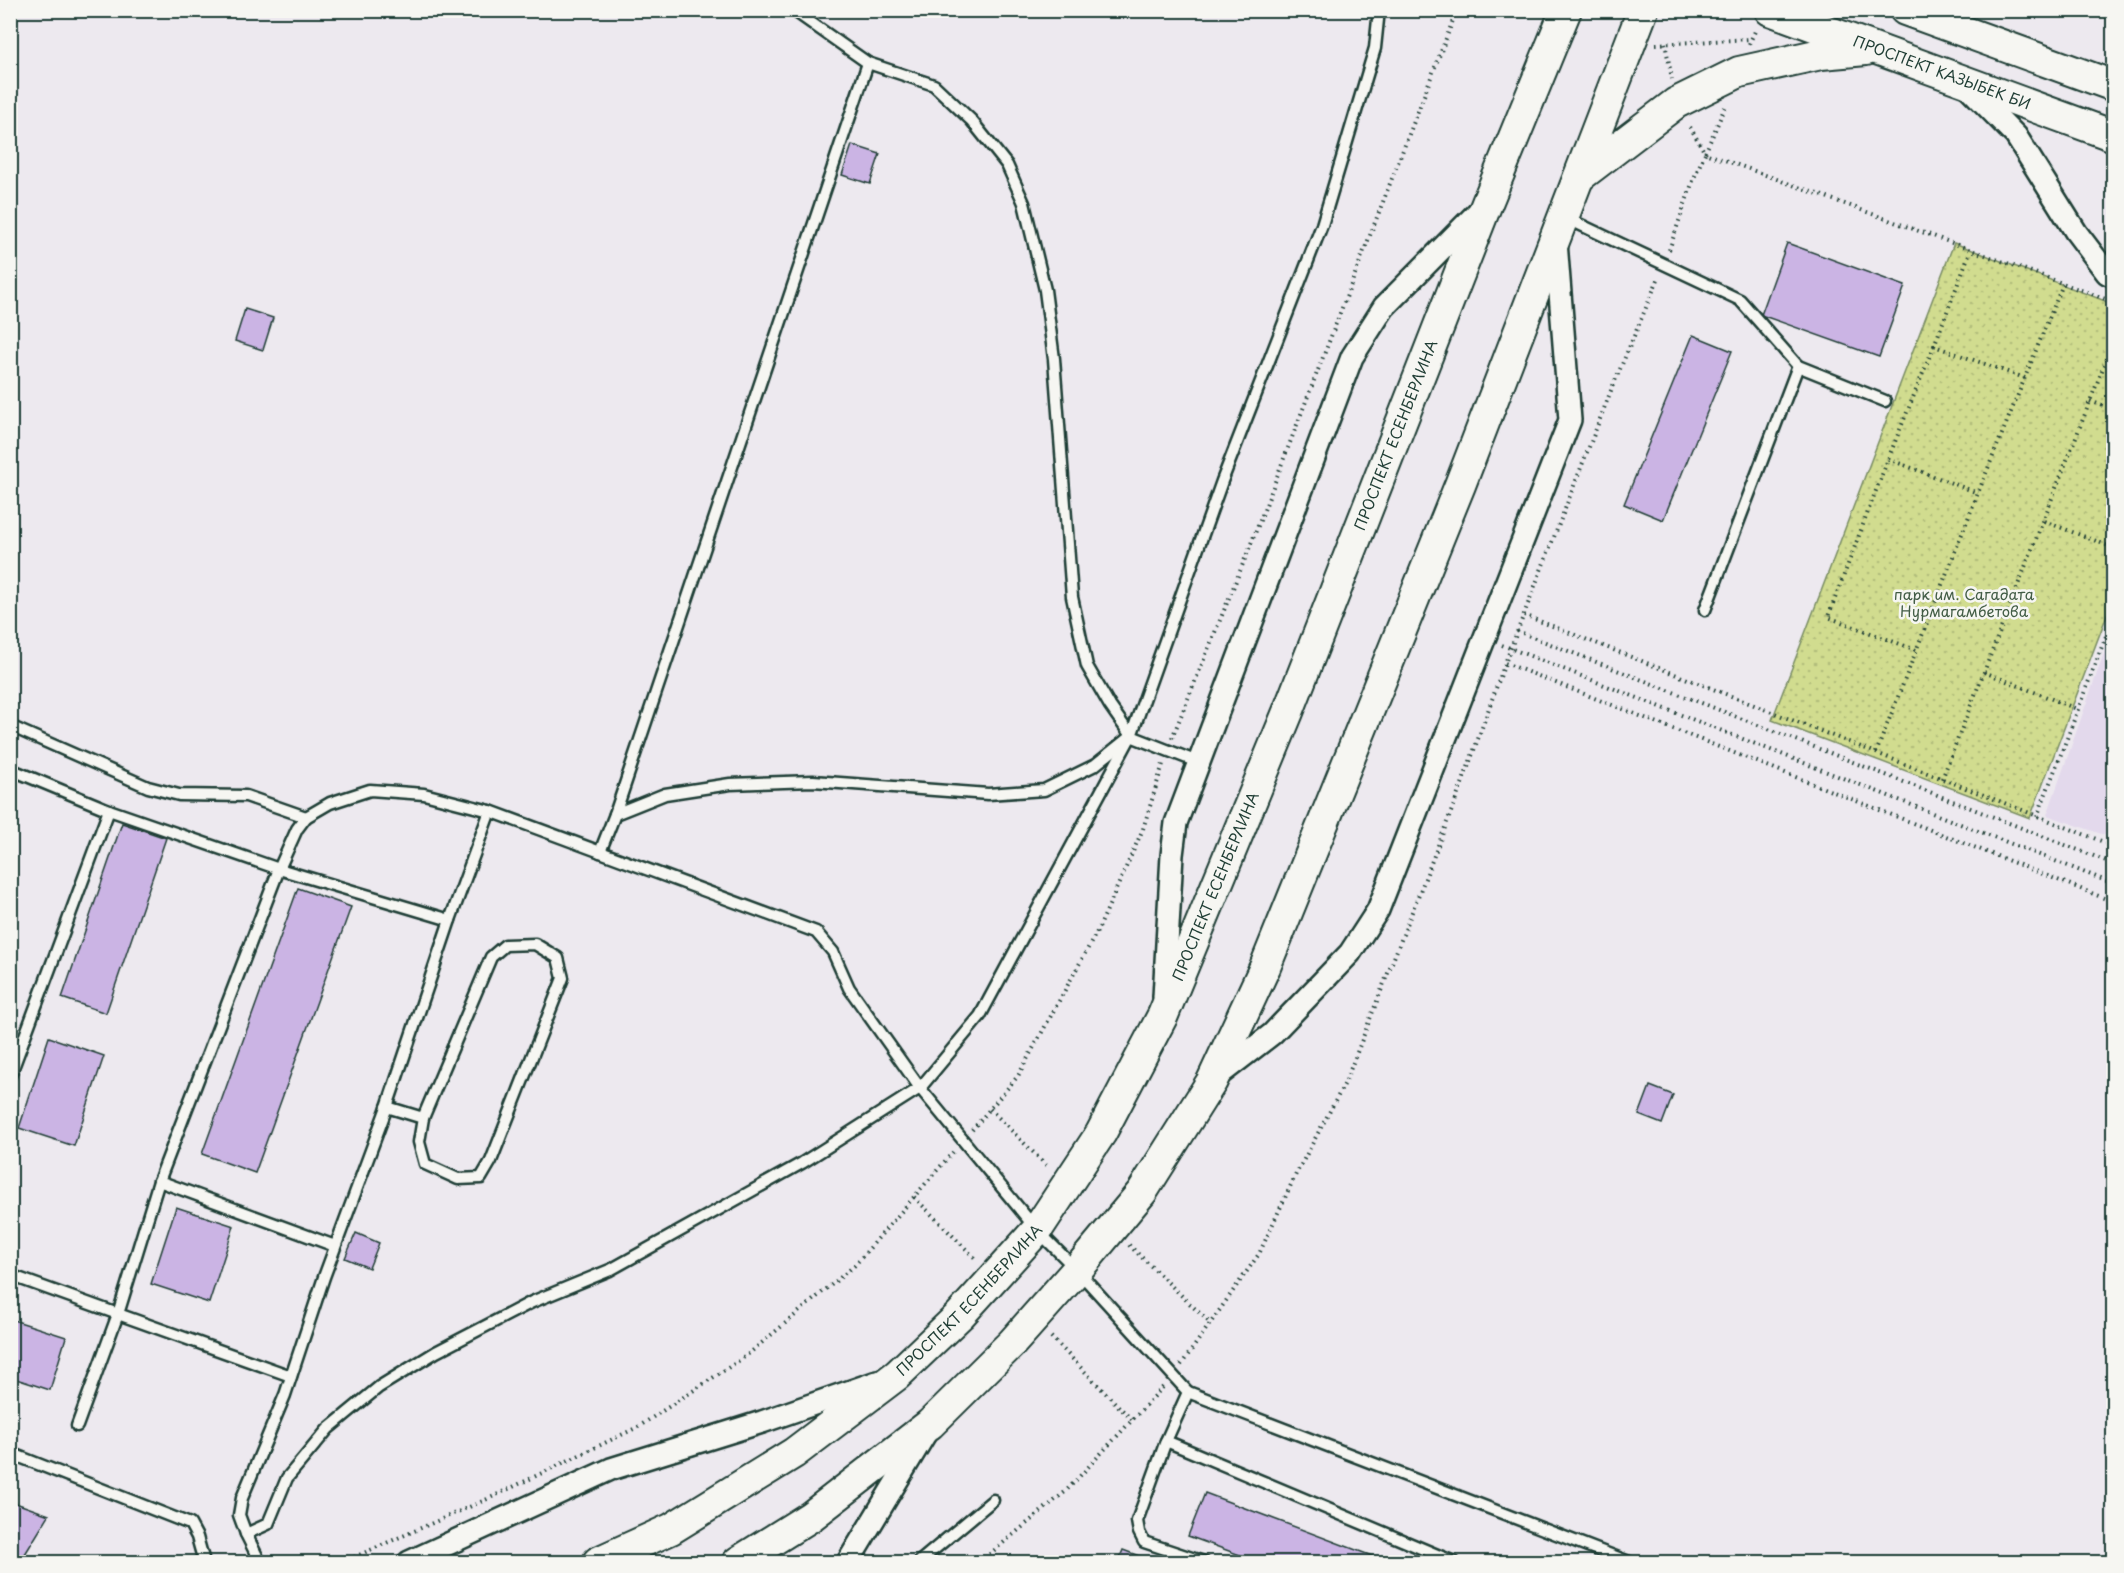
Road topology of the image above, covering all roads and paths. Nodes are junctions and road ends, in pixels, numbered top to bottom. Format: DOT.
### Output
graph roads {
  1 [pos="793,10"];
  2 [pos="1379,10"];
  3 [pos="1457,10"];
  4 [pos="1566,10"];
  5 [pos="1905,10"];
  6 [pos="1922,10"];
  7 [pos="1765,15"];
  8 [pos="1638,23"];
  9 [pos="1949,26"];
  10 [pos="1751,39"];
  11 [pos="1876,50"];
  12 [pos="868,63"];
  13 [pos="1739,72"];
  14 [pos="1962,81"];
  15 [pos="2114,86"];
  16 [pos="2114,136"];
  17 [pos="1579,177"];
  18 [pos="1487,204"];
  19 [pos="1560,227"];
  20 [pos="1970,252"];
  21 [pos="2114,276"];
  22 [pos="2063,284"];
  23 [pos="2114,303"];
  24 [pos="2114,340"];
  25 [pos="1934,346"];
  26 [pos="1798,366"];
  27 [pos="2025,378"];
  28 [pos="1885,401"];
  29 [pos="2090,401"];
  30 [pos="2114,410"];
  31 [pos="1888,459"];
  32 [pos="1978,493"];
  33 [pos="2044,520"];
  34 [pos="2114,548"];
  35 [pos="1705,610"];
  36 [pos="1524,615"];
  37 [pos="2114,615"];
  38 [pos="1517,631"];
  39 [pos="1484,640"];
  40 [pos="1916,650"];
  41 [pos="1505,663"];
  42 [pos="1984,672"];
  43 [pos="2077,709"];
  44 [pos="10,726"];
  45 [pos="1131,736"];
  46 [pos="1167,750"];
  47 [pos="1876,753"];
  48 [pos="1200,763"];
  49 [pos="10,769"];
  50 [pos="1942,779"];
  51 [pos="109,810"];
  52 [pos="490,811"];
  53 [pos="615,814"];
  54 [pos="306,817"];
  55 [pos="2037,817"];
  56 [pos="2114,846"];
  57 [pos="600,852"];
  58 [pos="2114,864"];
  59 [pos="279,869"];
  60 [pos="2114,884"];
  61 [pos="2114,902"];
  62 [pos="450,920"];
  63 [pos="1163,1015"];
  64 [pos="10,1076"];
  65 [pos="1212,1081"];
  66 [pos="920,1088"];
  67 [pos="387,1107"];
  68 [pos="990,1109"];
  69 [pos="423,1118"];
  70 [pos="963,1140"];
  71 [pos="159,1181"];
  72 [pos="1066,1185"];
  73 [pos="914,1197"];
  74 [pos="1112,1229"];
  75 [pos="1037,1230"];
  76 [pos="335,1246"];
  77 [pos="1077,1270"];
  78 [pos="10,1275"];
  79 [pos="994,1278"];
  80 [pos="118,1314"];
  81 [pos="1034,1319"];
  82 [pos="1211,1324"];
  83 [pos="897,1375"];
  84 [pos="291,1376"];
  85 [pos="1188,1392"];
  86 [pos="1133,1421"];
  87 [pos="78,1425"];
  88 [pos="930,1425"];
  89 [pos="1166,1441"];
  90 [pos="10,1453"];
  91 [pos="993,1500"];
  92 [pos="246,1534"];
  93 [pos="1622,1561"];
  94 [pos="1204,1562"];
  95 [pos="204,1563"];
  96 [pos="260,1563"];
  97 [pos="343,1563"];
  98 [pos="409,1563"];
  99 [pos="598,1563"];
  100 [pos="738,1563"];
  101 [pos="848,1563"];
  102 [pos="919,1563"];
  103 [pos="1454,1563"];
  1 -- 12 [label="lane"];
  2 -- 45 [label="lane"];
  3 -- 46 [label="path"];
  4 -- 18 [label="street, ПРОСПЕКТ ЕСЕНБЕРЛИНА"];
  5 -- 9 [label="street"];
  6 -- 9 [label="street"];
  7 -- 10 [label="path"];
  7 -- 11 [label="street, ПРОСПЕКТ КАЗЫБЕК БИ"];
  8 -- 10 [label="path"];
  8 -- 17 [label="street"];
  9 -- 15 [label="street"];
  10 -- 13 [label="path"];
  11 -- 13 [label="street"];
  11 -- 14 [label="street, ПРОСПЕКТ КАЗЫБЕК БИ"];
  12 -- 45 [label="lane"];
  12 -- 53 [label="lane"];
  13 -- 17 [label="street"];
  13 -- 20 [label="path"];
  14 -- 16 [label="street, ПРОСПЕКТ КАЗЫБЕК БИ"];
  14 -- 21 [label="street"];
  17 -- 19 [label="street"];
  18 -- 48 [label="street"];
  18 -- 63 [label="street, ПРОСПЕКТ ЕСЕНБЕРЛИНА"];
  19 -- 26 [label="lane"];
  19 -- 39 [label="street"];
  19 -- 65 [label="street"];
  20 -- 22 [label="path"];
  20 -- 25 [label="path"];
  22 -- 23 [label="path"];
  22 -- 27 [label="path"];
  24 -- 29 [label="path"];
  25 -- 27 [label="path"];
  25 -- 31 [label="path"];
  26 -- 28 [label="lane"];
  26 -- 35 [label="lane"];
  27 -- 32 [label="path"];
  29 -- 30 [label="path"];
  29 -- 33 [label="path"];
  31 -- 32 [label="path"];
  31 -- 40 [label="path"];
  32 -- 40 [label="path"];
  33 -- 34 [label="path"];
  33 -- 42 [label="path"];
  36 -- 47 [label="path"];
  37 -- 43 [label="path"];
  38 -- 58 [label="path"];
  39 -- 60 [label="path"];
  39 -- 65 [label="street"];
  40 -- 47 [label="path"];
  41 -- 61 [label="path"];
  42 -- 43 [label="path"];
  42 -- 50 [label="path"];
  43 -- 55 [label="path"];
  44 -- 54 [label="lane"];
  45 -- 46 [label="lane"];
  45 -- 53 [label="lane"];
  45 -- 66 [label="lane"];
  46 -- 48 [label="lane"];
  46 -- 68 [label="path"];
  47 -- 50 [label="path"];
  48 -- 63 [label="street"];
  49 -- 51 [label="lane"];
  50 -- 55 [label="path"];
  51 -- 59 [label="lane"];
  51 -- 64 [label="lane"];
  52 -- 54 [label="lane"];
  52 -- 57 [label="lane"];
  52 -- 62 [label="lane"];
  53 -- 57 [label="lane"];
  54 -- 59 [label="lane"];
  55 -- 56 [label="path"];
  57 -- 66 [label="lane"];
  59 -- 62 [label="lane"];
  59 -- 71 [label="lane"];
  62 -- 67 [label="lane"];
  63 -- 72 [label="street, ПРОСПЕКТ ЕСЕНБЕРЛИНА"];
  65 -- 74 [label="street"];
  66 -- 70 [label="lane"];
  66 -- 92 [label="lane"];
  67 -- 69 [label="lane"];
  67 -- 76 [label="lane"];
  68 -- 70 [label="path"];
  68 -- 72 [label="path"];
  69 -- 69 [label="lane"];
  70 -- 73 [label="path"];
  70 -- 75 [label="lane"];
  71 -- 76 [label="lane"];
  71 -- 80 [label="lane"];
  72 -- 75 [label="street, ПРОСПЕКТ ЕСЕНБЕРЛИНА"];
  73 -- 79 [label="path"];
  73 -- 97 [label="path"];
  74 -- 77 [label="street"];
  74 -- 82 [label="path"];
  75 -- 77 [label="lane"];
  75 -- 79 [label="street, ПРОСПЕКТ ЕСЕНБЕРЛИНА"];
  76 -- 84 [label="lane"];
  77 -- 81 [label="street"];
  77 -- 85 [label="lane"];
  78 -- 80 [label="lane"];
  79 -- 83 [label="street, ПРОСПЕКТ ЕСЕНБЕРЛИНА"];
  80 -- 84 [label="lane"];
  80 -- 87 [label="lane"];
  81 -- 86 [label="path"];
  81 -- 88 [label="street"];
  83 -- 98 [label="street"];
  83 -- 99 [label="street, ПРОСПЕКТ ЕСЕНБЕРЛИНА"];
  84 -- 92 [label="lane"];
  85 -- 89 [label="lane"];
  85 -- 93 [label="lane"];
  88 -- 100 [label="street"];
  88 -- 101 [label="street"];
  89 -- 94 [label="lane"];
  89 -- 103 [label="lane"];
  90 -- 95 [label="lane"];
  91 -- 102 [label="lane"];
  92 -- 96 [label="lane"];
}
